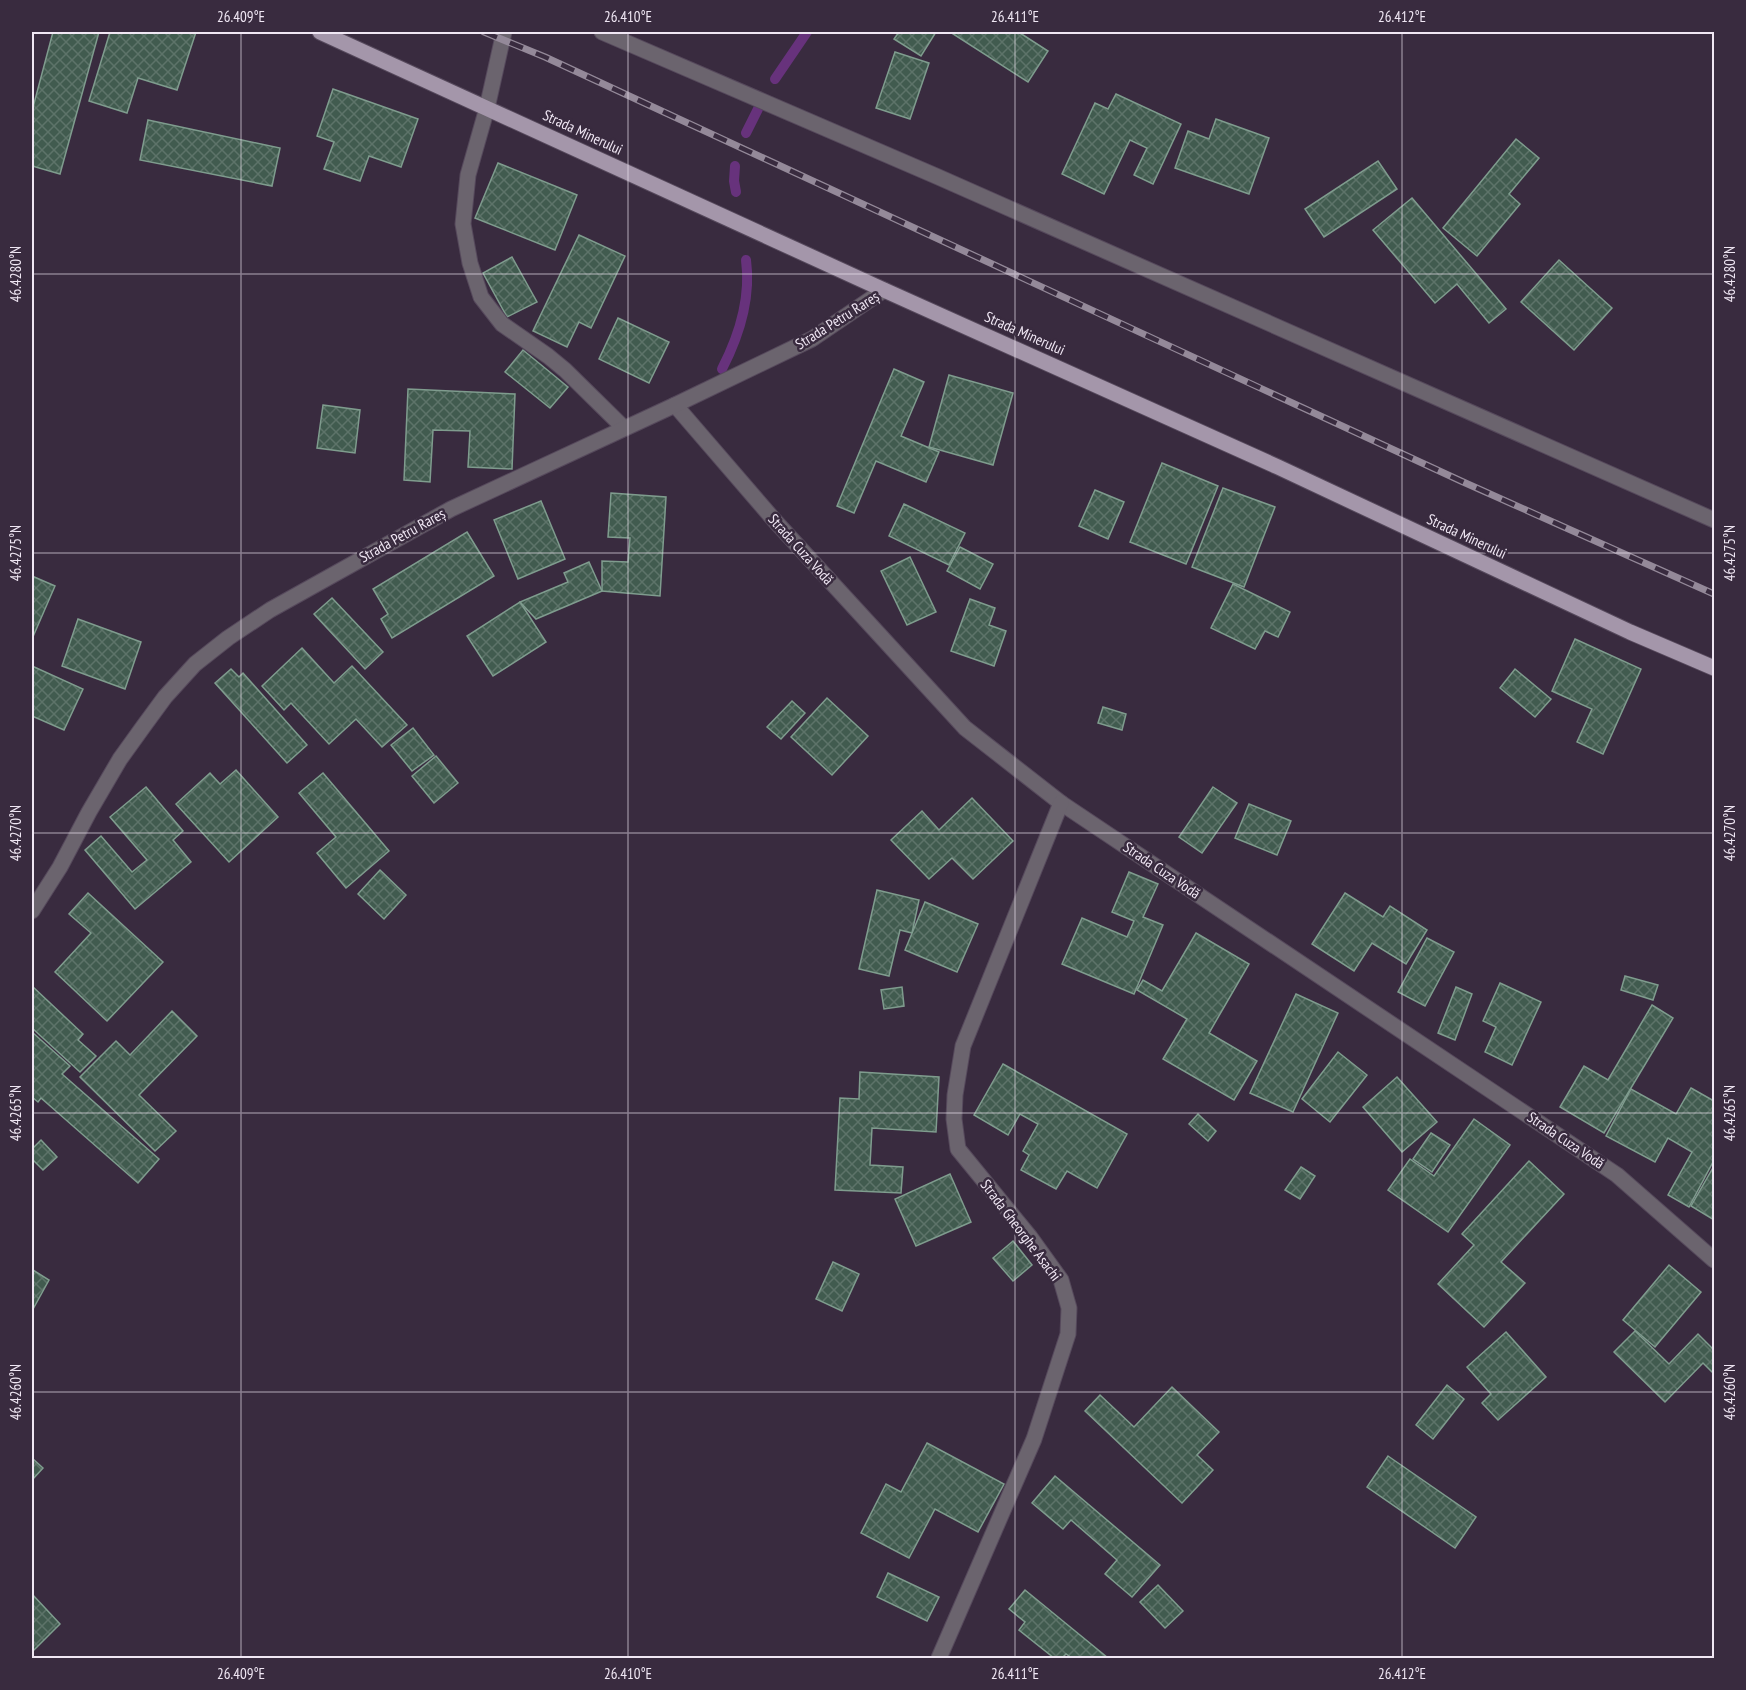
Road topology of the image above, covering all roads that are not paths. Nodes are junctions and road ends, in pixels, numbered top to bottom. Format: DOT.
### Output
graph roads {
  1 [pos="320,32"];
  2 [pos="504,32"];
  3 [pos="602,32"];
  4 [pos="487,108"];
  5 [pos="884,290"];
  6 [pos="675,405"];
  7 [pos="624,428"];
  8 [pos="1714,520"];
  9 [pos="1714,669"];
  10 [pos="1061,803"];
  11 [pos="32,911"];
  12 [pos="1714,1260"];
  13 [pos="939,1659"];
  1 -- 4 [label="main road, Strada Minerului"];
  2 -- 4 [label="street"];
  3 -- 8 [label="street"];
  4 -- 5 [label="main road, Strada Minerului"];
  4 -- 7 [label="street"];
  5 -- 6 [label="street, Strada Petru Rareș"];
  5 -- 9 [label="main road, Strada Minerului"];
  6 -- 7 [label="street, Strada Petru Rareș"];
  6 -- 10 [label="street, Strada Cuza Vodă"];
  7 -- 11 [label="street, Strada Petru Rareș"];
  10 -- 12 [label="street, Strada Cuza Vodă"];
  10 -- 13 [label="street, Strada Gheorghe Asachi"];
}
